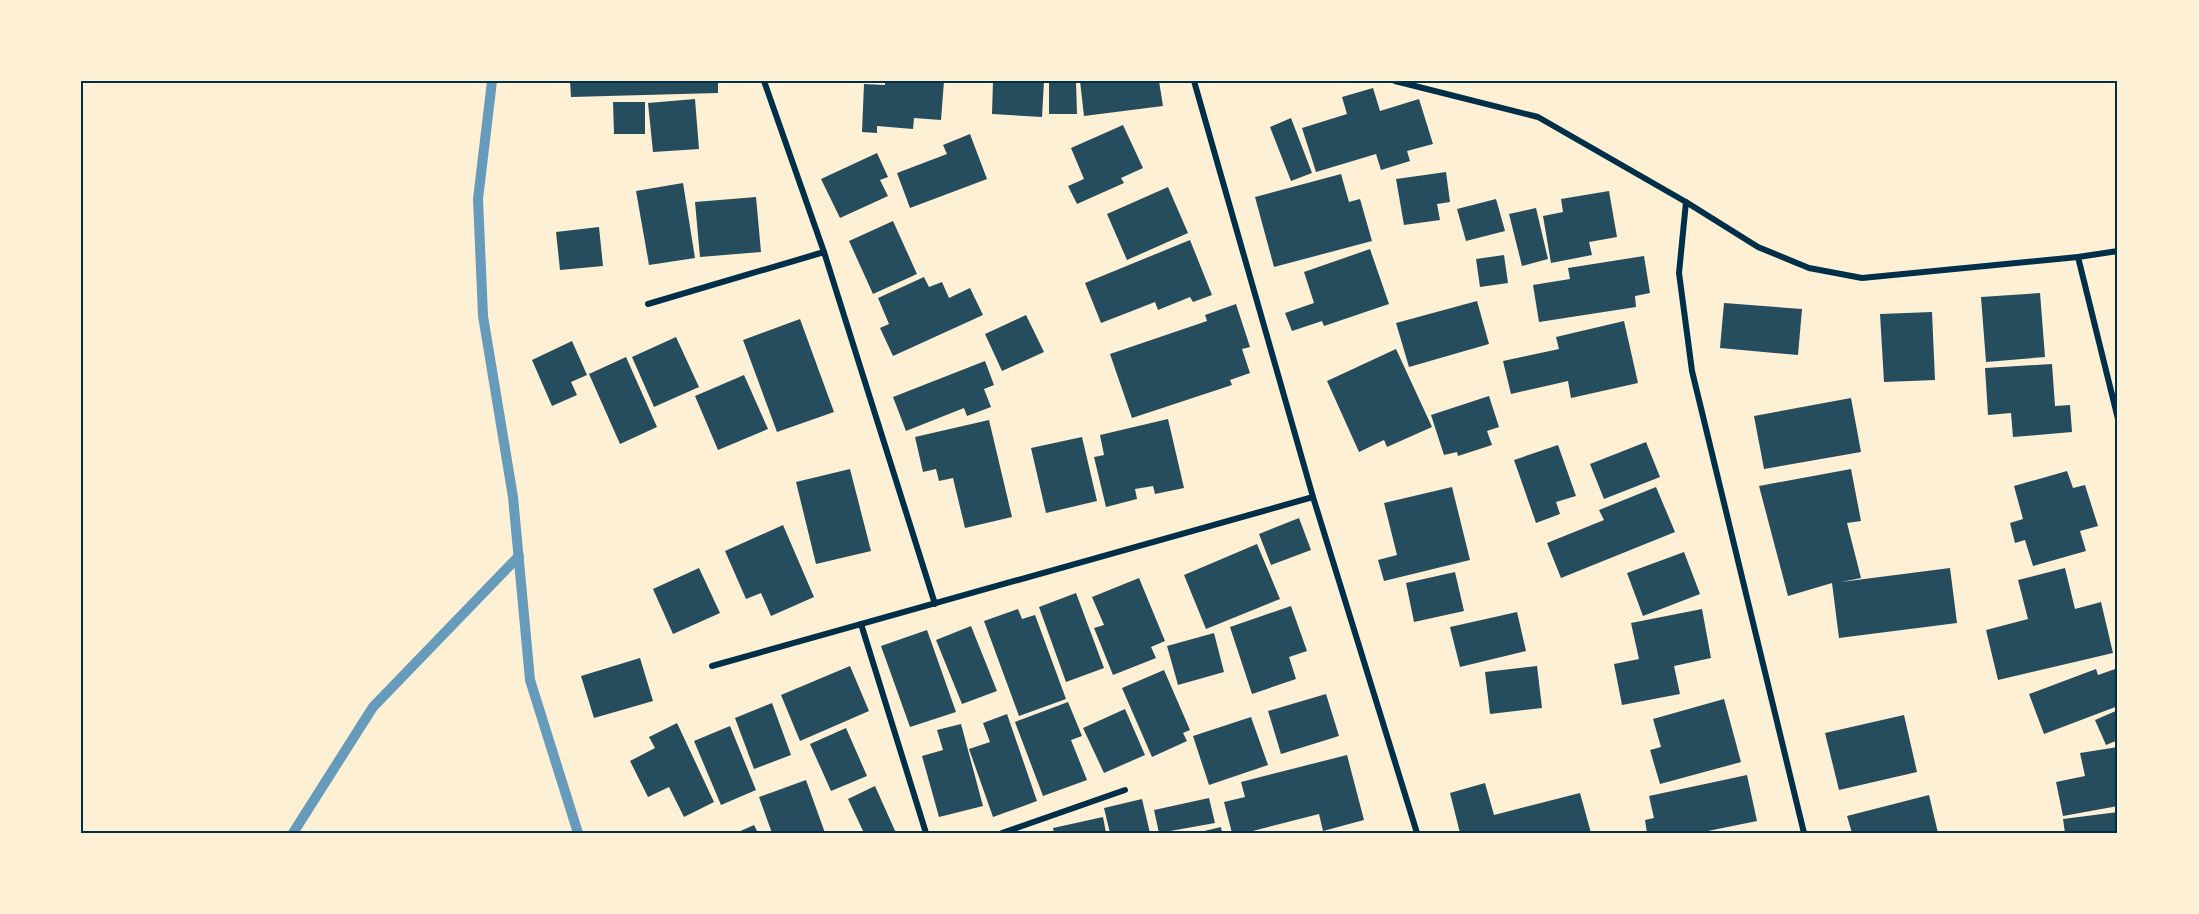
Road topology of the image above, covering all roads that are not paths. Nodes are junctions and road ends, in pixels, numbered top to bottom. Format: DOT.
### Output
graph roads {
  1 [pos="764,81"];
  2 [pos="1194,81"];
  3 [pos="1395,81"];
  4 [pos="1686,202"];
  5 [pos="2118,250"];
  6 [pos="824,252"];
  7 [pos="2078,256"];
  8 [pos="648,304"];
  9 [pos="2118,419"];
  10 [pos="1313,497"];
  11 [pos="935,603"];
  12 [pos="861,624"];
  13 [pos="712,666"];
  14 [pos="1125,790"];
  15 [pos="926,833"];
  16 [pos="1002,833"];
  17 [pos="1417,833"];
  18 [pos="1804,833"];
  1 -- 6 [label="street"];
  2 -- 10 [label="street"];
  3 -- 4 [label="street"];
  4 -- 7 [label="street"];
  4 -- 18 [label="street"];
  5 -- 7 [label="street"];
  6 -- 8 [label="street"];
  6 -- 11 [label="street"];
  7 -- 9 [label="street"];
  10 -- 11 [label="street"];
  10 -- 17 [label="street"];
  11 -- 12 [label="street"];
  12 -- 13 [label="street"];
  12 -- 15 [label="street"];
  14 -- 16 [label="street"];
}
